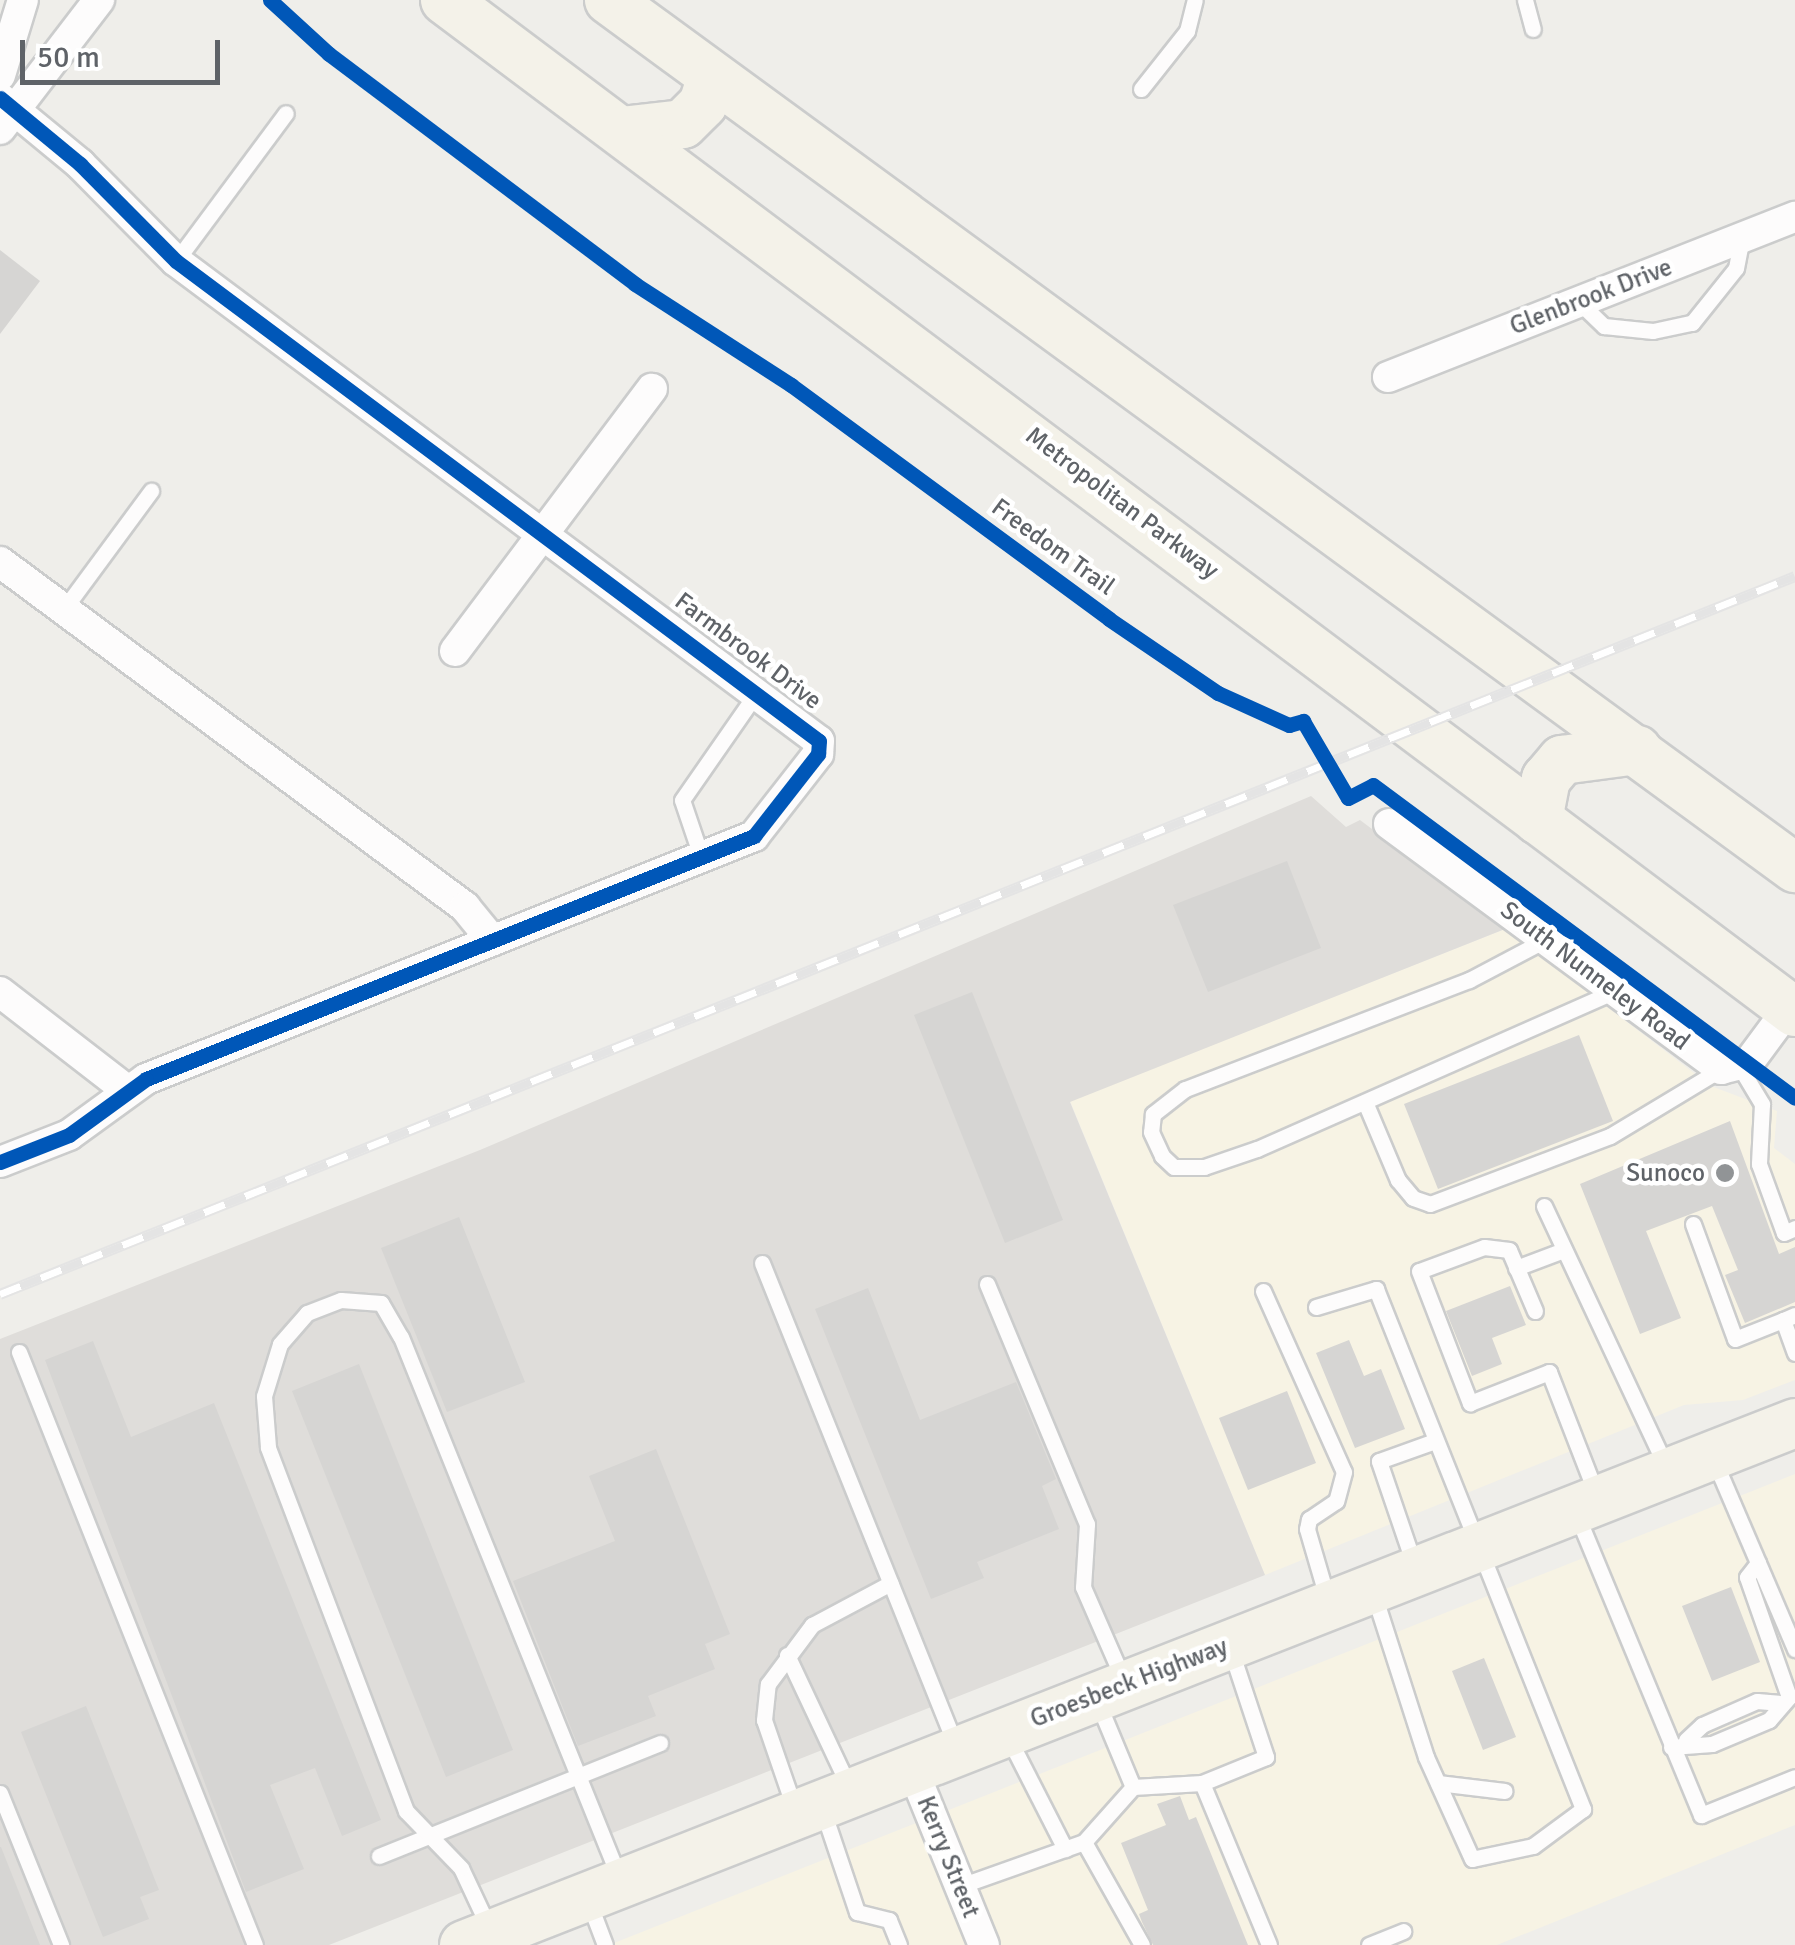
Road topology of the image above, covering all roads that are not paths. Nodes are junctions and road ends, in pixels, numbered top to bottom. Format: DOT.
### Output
graph roads {
  1 [pos="23,0"];
  2 [pos="99,0"];
  3 [pos="446,0"];
  4 [pos="609,0"];
  5 [pos="1194,0"];
  6 [pos="1525,0"];
  7 [pos="1533,29"];
  8 [pos="0,75"];
  9 [pos="712,77"];
  10 [pos="1140,89"];
  11 [pos="5,112"];
  12 [pos="286,113"];
  13 [pos="621,131"];
  14 [pos="1795,217"];
  15 [pos="1742,238"];
  16 [pos="176,262"];
  17 [pos="1580,302"];
  18 [pos="1388,377"];
  19 [pos="652,389"];
  20 [pos="152,490"];
  21 [pos="545,532"];
  22 [pos="0,562"];
  23 [pos="64,609"];
  24 [pos="455,650"];
  25 [pos="759,689"];
  26 [pos="1637,750"];
  27 [pos="1538,820"];
  28 [pos="1389,824"];
  29 [pos="702,859"];
  30 [pos="1795,868"];
  31 [pos="492,940"];
  32 [pos="1546,940"];
  33 [pos="1615,991"];
  34 [pos="0,992"];
  35 [pos="1792,1010"];
  36 [pos="1731,1069"];
  37 [pos="126,1090"];
  38 [pos="1364,1102"];
  39 [pos="0,1162"];
  40 [pos="1544,1206"];
  41 [pos="1693,1224"];
  42 [pos="1795,1228"];
  43 [pos="1564,1250"];
  44 [pos="762,1263"];
  45 [pos="1516,1268"];
  46 [pos="987,1284"];
  47 [pos="1263,1291"];
  48 [pos="1316,1307"];
  49 [pos="1536,1311"];
  50 [pos="1789,1318"];
  51 [pos="19,1352"];
  52 [pos="1795,1353"];
  53 [pos="1794,1426"];
  54 [pos="1435,1441"];
  55 [pos="1712,1455"];
  56 [pos="1668,1473"];
  57 [pos="1586,1504"];
  58 [pos="1475,1548"];
  59 [pos="1758,1562"];
  60 [pos="1417,1571"];
  61 [pos="891,1584"];
  62 [pos="1350,1597"];
  63 [pos="1229,1644"];
  64 [pos="1795,1649"];
  65 [pos="788,1655"];
  66 [pos="1110,1690"];
  67 [pos="1005,1732"];
  68 [pos="660,1743"];
  69 [pos="1679,1744"];
  70 [pos="958,1750"];
  71 [pos="912,1768"];
  72 [pos="578,1776"];
  73 [pos="1795,1777"];
  74 [pos="1202,1782"];
  75 [pos="1438,1783"];
  76 [pos="1133,1788"];
  77 [pos="1505,1790"];
  78 [pos="0,1794"];
  79 [pos="823,1803"];
  80 [pos="6,1823"];
  81 [pos="430,1836"];
  82 [pos="1084,1842"];
  83 [pos="1065,1849"];
  84 [pos="379,1856"];
  85 [pos="960,1886"];
  86 [pos="604,1890"];
  87 [pos="1404,1930"];
  88 [pos="478,1941"];
  89 [pos="61,1945"];
  90 [pos="255,1945"];
  91 [pos="605,1945"];
  92 [pos="898,1945"];
  93 [pos="984,1945"];
  94 [pos="1142,1945"];
  95 [pos="1269,1945"];
  96 [pos="1370,1945"];
  1 -- 8 [label="street"];
  2 -- 11 [label="street, Farmbrook Drive"];
  3 -- 13 [label="main road, Metropolitan Parkway"];
  4 -- 9 [label="main road"];
  5 -- 10 [label="lane"];
  6 -- 7 [label="lane"];
  9 -- 13 [label="main road"];
  9 -- 26 [label="main road"];
  11 -- 16 [label="street, Farmbrook Drive"];
  12 -- 16 [label="lane"];
  13 -- 27 [label="main road, Metropolitan Parkway"];
  14 -- 15 [label="street, Glenbrook Drive"];
  15 -- 17 [label="street, Glenbrook Drive"];
  15 -- 17 [label="lane"];
  16 -- 21 [label="street, Farmbrook Drive"];
  17 -- 18 [label="street, Glenbrook Drive"];
  19 -- 21 [label="street"];
  20 -- 23 [label="lane"];
  21 -- 24 [label="street"];
  21 -- 25 [label="street, Farmbrook Drive"];
  22 -- 23 [label="street"];
  23 -- 31 [label="street"];
  25 -- 29 [label="lane"];
  25 -- 29 [label="street, Farmbrook Drive"];
  26 -- 27 [label="main road"];
  26 -- 30 [label="main road"];
  27 -- 35 [label="main road, Metropolitan Parkway"];
  28 -- 32 [label="street, South Nunneley Road"];
  29 -- 31 [label="street, Farmbrook Drive"];
  31 -- 37 [label="street, Farmbrook Drive"];
  32 -- 33 [label="street, South Nunneley Road"];
  32 -- 38 [label="lane"];
  33 -- 36 [label="street, South Nunneley Road"];
  33 -- 38 [label="lane"];
  34 -- 37 [label="street"];
  35 -- 36 [label="street"];
  36 -- 38 [label="lane"];
  36 -- 42 [label="lane"];
  37 -- 39 [label="street, Farmbrook Drive"];
  40 -- 43 [label="lane"];
  41 -- 50 [label="lane"];
  43 -- 45 [label="lane"];
  43 -- 56 [label="lane"];
  44 -- 61 [label="lane"];
  45 -- 49 [label="lane"];
  45 -- 57 [label="lane"];
  46 -- 66 [label="lane"];
  47 -- 62 [label="lane"];
  48 -- 54 [label="lane"];
  50 -- 52 [label="lane"];
  51 -- 90 [label="lane"];
  53 -- 55 [label="main road, Groesbeck Highway"];
  54 -- 58 [label="lane"];
  54 -- 60 [label="lane"];
  55 -- 56 [label="main road, Groesbeck Highway"];
  55 -- 59 [label="lane"];
  56 -- 57 [label="main road, Groesbeck Highway"];
  57 -- 58 [label="main road, Groesbeck Highway"];
  57 -- 69 [label="lane"];
  58 -- 60 [label="main road, Groesbeck Highway"];
  58 -- 75 [label="lane"];
  59 -- 64 [label="lane"];
  59 -- 69 [label="lane"];
  60 -- 62 [label="main road, Groesbeck Highway"];
  61 -- 65 [label="lane"];
  61 -- 70 [label="lane"];
  62 -- 63 [label="main road, Groesbeck Highway"];
  62 -- 75 [label="lane"];
  63 -- 66 [label="main road, Groesbeck Highway"];
  63 -- 74 [label="lane"];
  65 -- 79 [label="lane"];
  65 -- 79 [label="lane"];
  66 -- 67 [label="main road, Groesbeck Highway"];
  66 -- 76 [label="lane"];
  67 -- 70 [label="main road, Groesbeck Highway"];
  67 -- 83 [label="lane"];
  68 -- 72 [label="lane"];
  69 -- 73 [label="lane"];
  70 -- 71 [label="main road, Groesbeck Highway"];
  71 -- 79 [label="main road, Groesbeck Highway"];
  71 -- 85 [label="street, Kerry Street"];
  72 -- 81 [label="lane"];
  72 -- 81 [label="lane"];
  72 -- 86 [label="lane"];
  74 -- 76 [label="lane"];
  74 -- 95 [label="lane"];
  75 -- 77 [label="lane"];
  76 -- 82 [label="lane"];
  78 -- 80 [label="lane"];
  79 -- 86 [label="main road, Groesbeck Highway"];
  79 -- 92 [label="lane"];
  80 -- 89 [label="lane"];
  81 -- 84 [label="lane"];
  81 -- 88 [label="lane"];
  82 -- 83 [label="lane"];
  82 -- 94 [label="lane"];
  83 -- 85 [label="lane"];
  85 -- 93 [label="street, Kerry Street"];
  86 -- 88 [label="main road, Groesbeck Highway"];
  86 -- 91 [label="lane"];
  87 -- 96 [label="lane"];
}
